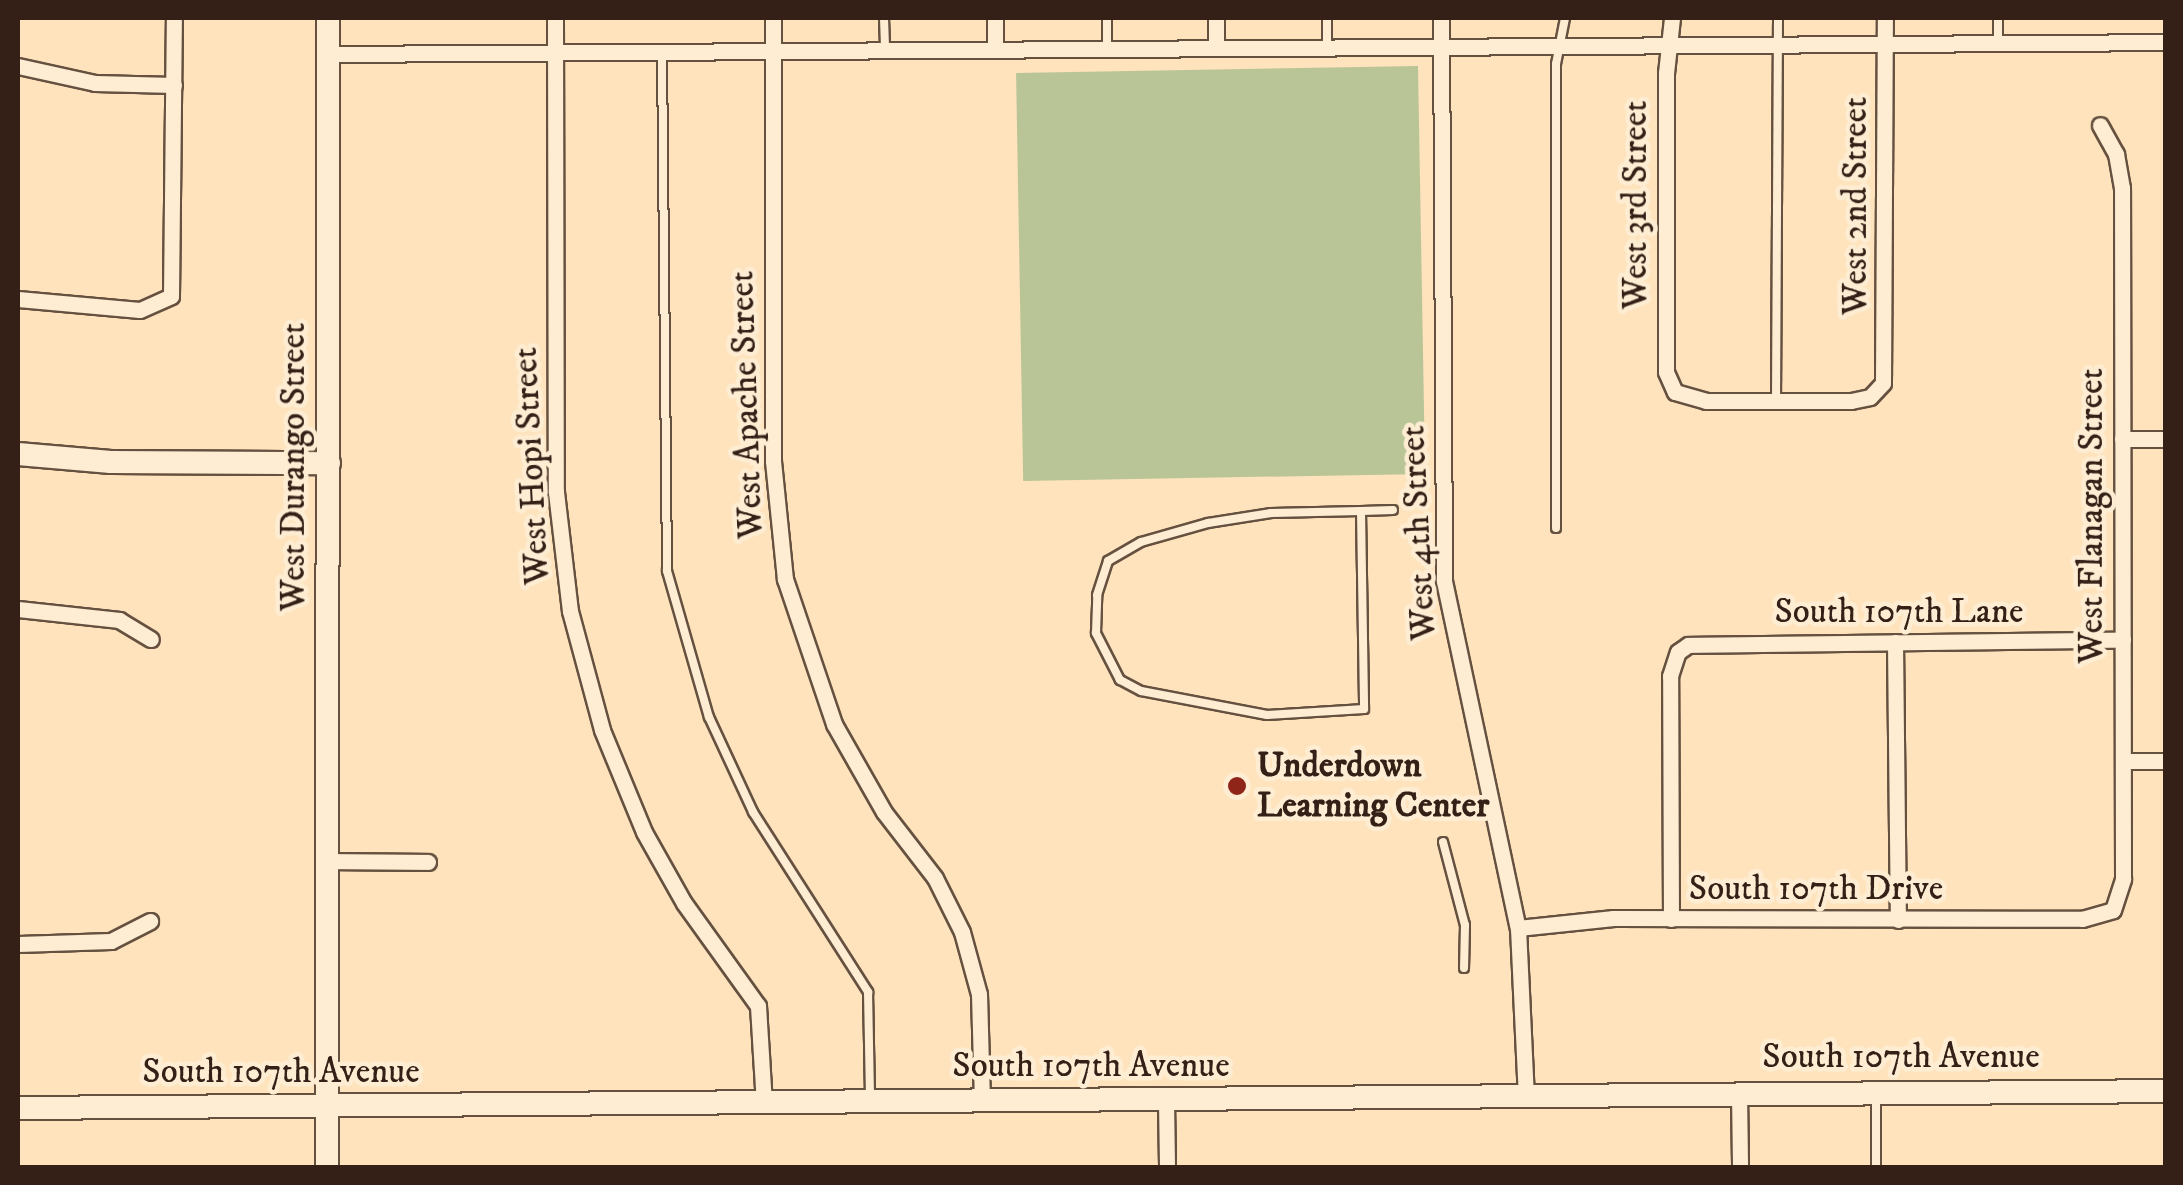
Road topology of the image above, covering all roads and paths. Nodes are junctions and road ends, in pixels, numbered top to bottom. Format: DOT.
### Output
graph roads {
  1 [pos="174,18"];
  2 [pos="328,18"];
  3 [pos="555,18"];
  4 [pos="773,18"];
  5 [pos="884,18"];
  6 [pos="995,18"];
  7 [pos="1107,18"];
  8 [pos="1216,18"];
  9 [pos="1327,18"];
  10 [pos="1441,18"];
  11 [pos="1565,18"];
  12 [pos="1672,18"];
  13 [pos="1778,18"];
  14 [pos="1886,18"];
  15 [pos="1998,18"];
  16 [pos="2166,42"];
  17 [pos="1998,44"];
  18 [pos="1778,45"];
  19 [pos="1886,45"];
  20 [pos="1669,46"];
  21 [pos="1441,47"];
  22 [pos="1560,47"];
  23 [pos="1216,48"];
  24 [pos="1327,48"];
  25 [pos="995,49"];
  26 [pos="1107,49"];
  27 [pos="884,50"];
  28 [pos="773,51"];
  29 [pos="662,52"];
  30 [pos="555,53"];
  31 [pos="328,54"];
  32 [pos="18,66"];
  33 [pos="174,85"];
  34 [pos="2100,125"];
  35 [pos="18,304"];
  36 [pos="1776,401"];
  37 [pos="2122,439"];
  38 [pos="2166,439"];
  39 [pos="18,454"];
  40 [pos="329,463"];
  41 [pos="1394,510"];
  42 [pos="1361,511"];
  43 [pos="1556,528"];
  44 [pos="18,609"];
  45 [pos="151,639"];
  46 [pos="2122,640"];
  47 [pos="1896,642"];
  48 [pos="2122,760"];
  49 [pos="2166,761"];
  50 [pos="1443,842"];
  51 [pos="329,862"];
  52 [pos="428,862"];
  53 [pos="2112,910"];
  54 [pos="1671,918"];
  55 [pos="1898,920"];
  56 [pos="150,921"];
  57 [pos="1518,928"];
  58 [pos="18,944"];
  59 [pos="1464,968"];
  60 [pos="2166,1090"];
  61 [pos="1876,1091"];
  62 [pos="1738,1092"];
  63 [pos="1526,1097"];
  64 [pos="1166,1101"];
  65 [pos="982,1102"];
  66 [pos="870,1103"];
  67 [pos="764,1104"];
  68 [pos="327,1106"];
  69 [pos="18,1108"];
  70 [pos="327,1168"];
  71 [pos="1167,1168"];
  72 [pos="1740,1168"];
  73 [pos="1876,1168"];
  1 -- 33 [label="street"];
  2 -- 31 [label="main road, West Durango Street"];
  3 -- 30 [label="street, West Hopi Street"];
  4 -- 28 [label="street, West Apache Street"];
  5 -- 27 [label="lane"];
  6 -- 25 [label="street"];
  7 -- 26 [label="lane"];
  8 -- 23 [label="street"];
  9 -- 24 [label="lane"];
  10 -- 21 [label="street, West 4th Street"];
  11 -- 22 [label="lane"];
  12 -- 20 [label="street, West 3rd Street"];
  13 -- 18 [label="lane"];
  14 -- 19 [label="street, West 2nd Street"];
  15 -- 17 [label="lane"];
  16 -- 17 [label="street"];
  17 -- 19 [label="street"];
  18 -- 19 [label="street"];
  18 -- 20 [label="street"];
  18 -- 36 [label="lane"];
  19 -- 36 [label="street, West 2nd Street"];
  20 -- 22 [label="street"];
  20 -- 36 [label="street, West 3rd Street"];
  21 -- 22 [label="street"];
  21 -- 24 [label="street"];
  21 -- 57 [label="street, West 4th Street"];
  22 -- 43 [label="lane"];
  23 -- 24 [label="street"];
  23 -- 26 [label="street"];
  25 -- 26 [label="street"];
  25 -- 27 [label="street"];
  27 -- 28 [label="street"];
  28 -- 29 [label="street"];
  28 -- 65 [label="street, West Apache Street"];
  29 -- 30 [label="street"];
  29 -- 66 [label="lane"];
  30 -- 31 [label="street"];
  30 -- 67 [label="street, West Hopi Street"];
  31 -- 40 [label="main road, West Durango Street"];
  32 -- 33 [label="street"];
  33 -- 35 [label="street"];
  34 -- 37 [label="street, West Flanagan Street"];
  37 -- 38 [label="street"];
  37 -- 46 [label="street, West Flanagan Street"];
  39 -- 40 [label="main road"];
  40 -- 51 [label="main road, West Durango Street"];
  41 -- 42 [label="lane"];
  42 -- 42 [label="lane"];
  44 -- 45 [label="street"];
  46 -- 47 [label="street, South 107th Lane"];
  46 -- 48 [label="street, West Flanagan Street"];
  47 -- 54 [label="street, South 107th Lane"];
  47 -- 55 [label="street"];
  48 -- 49 [label="street"];
  48 -- 53 [label="street, West Flanagan Street"];
  50 -- 59 [label="lane"];
  51 -- 52 [label="street"];
  51 -- 68 [label="main road, West Durango Street"];
  53 -- 55 [label="street, South 107th Drive"];
  54 -- 55 [label="street, South 107th Drive"];
  54 -- 57 [label="street, South 107th Drive"];
  56 -- 58 [label="street"];
  57 -- 63 [label="street, West 4th Street"];
  60 -- 61 [label="main road, South 107th Avenue"];
  61 -- 62 [label="main road, South 107th Avenue"];
  61 -- 73 [label="lane"];
  62 -- 63 [label="main road, South 107th Avenue"];
  62 -- 72 [label="street"];
  63 -- 64 [label="main road, South 107th Avenue"];
  64 -- 65 [label="main road, South 107th Avenue"];
  64 -- 71 [label="street"];
  65 -- 66 [label="main road, South 107th Avenue"];
  66 -- 67 [label="main road, South 107th Avenue"];
  67 -- 68 [label="main road, South 107th Avenue"];
  68 -- 69 [label="main road, South 107th Avenue"];
  68 -- 70 [label="main road"];
}
